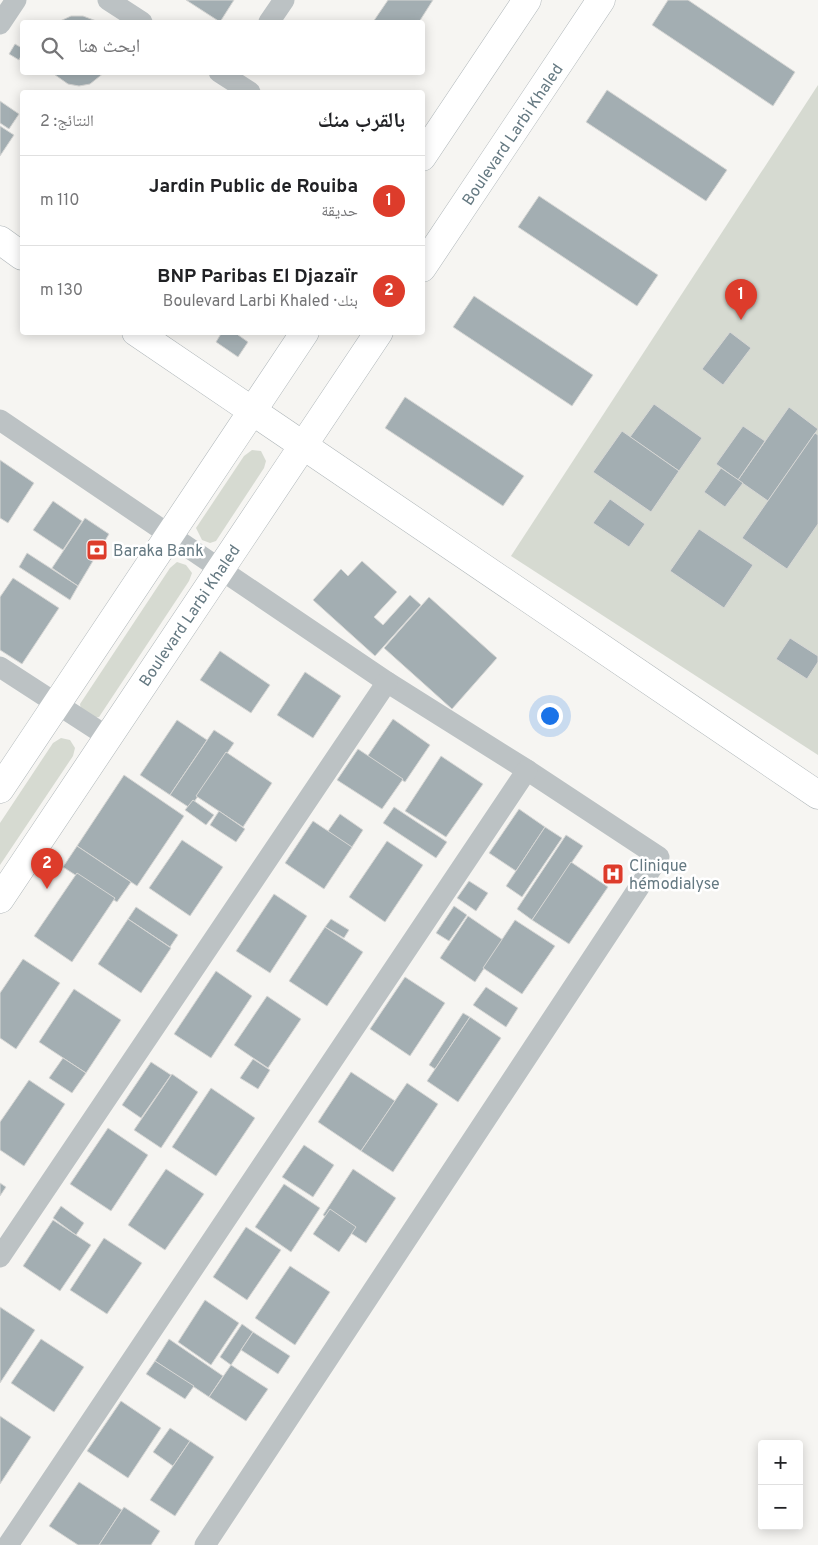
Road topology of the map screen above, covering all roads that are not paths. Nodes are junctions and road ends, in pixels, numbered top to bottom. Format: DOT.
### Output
graph roads {
  1 [pos="16,0"];
  2 [pos="108,0"];
  3 [pos="284,0"];
  4 [pos="527,0"];
  5 [pos="601,0"];
  6 [pos="139,20"];
  7 [pos="269,20"];
  8 [pos="0,24"];
  9 [pos="228,75"];
  10 [pos="247,90"];
  11 [pos="425,153"];
  12 [pos="0,240"];
  13 [pos="20,255"];
  14 [pos="425,264"];
  15 [pos="140,335"];
  16 [pos="303,335"];
  17 [pos="378,335"];
  18 [pos="253,412"];
  19 [pos="0,420"];
  20 [pos="304,446"];
  21 [pos="170,535"];
  22 [pos="220,570"];
  23 [pos="0,667"];
  24 [pos="386,682"];
  25 [pos="56,704"];
  26 [pos="108,737"];
  27 [pos="527,770"];
  28 [pos="0,789"];
  29 [pos="818,795"];
  30 [pos="0,898"];
  31 [pos="0,1257"];
  32 [pos="8,1545"];
  33 [pos="205,1545"];
  1 -- 8 [label="street"];
  2 -- 6 [label="street"];
  3 -- 7 [label="street"];
  4 -- 11 [label="main road"];
  5 -- 14 [label="main road, Boulevard Larbi Khaled"];
  9 -- 10 [label="street"];
  12 -- 13 [label="main road"];
  15 -- 18 [label="main road"];
  16 -- 18 [label="main road"];
  17 -- 20 [label="main road, Boulevard Larbi Khaled"];
  18 -- 20 [label="main road"];
  18 -- 21 [label="main road"];
  19 -- 21 [label="street"];
  20 -- 22 [label="main road, Boulevard Larbi Khaled"];
  20 -- 29 [label="main road"];
  21 -- 22 [label="street"];
  21 -- 25 [label="main road"];
  22 -- 24 [label="street"];
  22 -- 26 [label="main road, Boulevard Larbi Khaled"];
  23 -- 25 [label="street"];
  24 -- 27 [label="street"];
  24 -- 31 [label="street"];
  25 -- 26 [label="street"];
  25 -- 28 [label="main road"];
  26 -- 30 [label="main road, Boulevard Larbi Khaled"];
  27 -- 32 [label="street"];
  27 -- 33 [label="street"];
}
